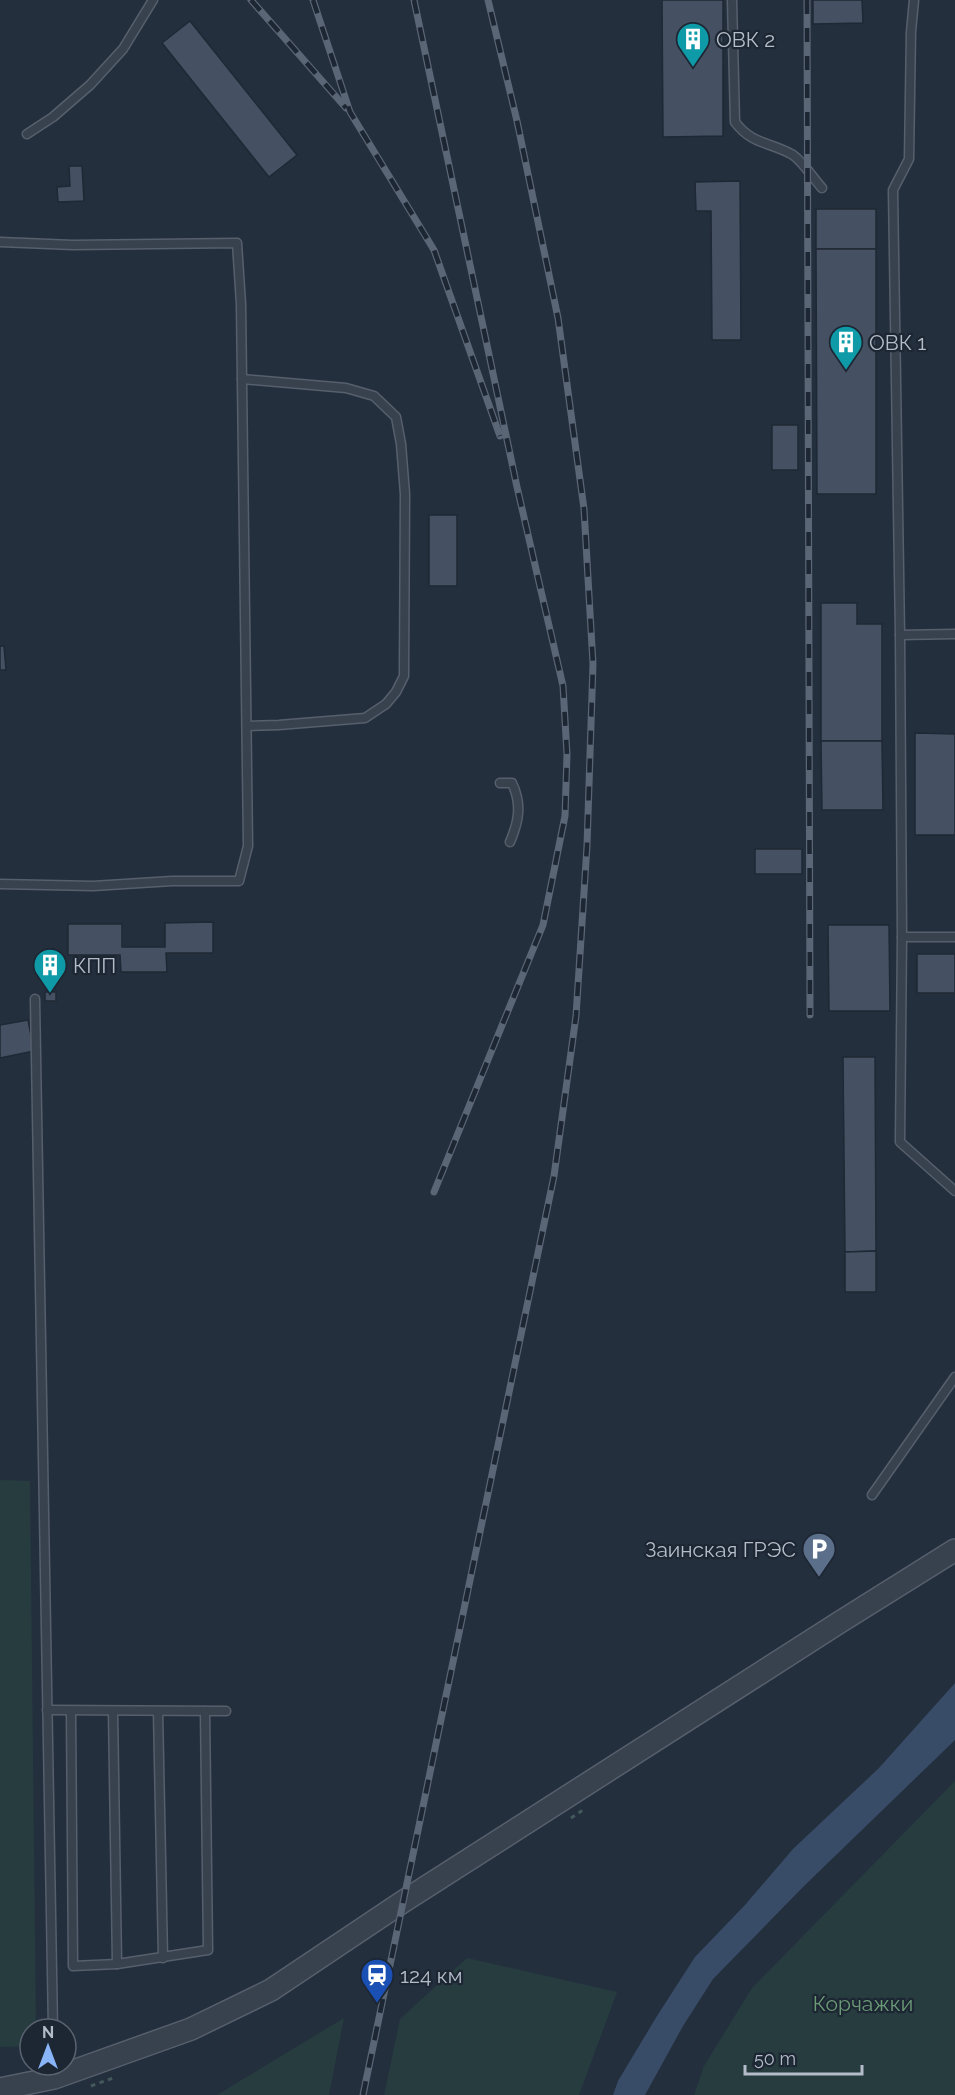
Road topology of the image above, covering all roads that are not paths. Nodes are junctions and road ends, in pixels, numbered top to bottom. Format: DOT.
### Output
graph roads {
  1 [pos="153,0"];
  2 [pos="732,0"];
  3 [pos="914,0"];
  4 [pos="27,134"];
  5 [pos="822,188"];
  6 [pos="0,242"];
  7 [pos="242,378"];
  8 [pos="900,634"];
  9 [pos="955,634"];
  10 [pos="247,726"];
  11 [pos="500,783"];
  12 [pos="510,842"];
  13 [pos="0,884"];
  14 [pos="955,937"];
  15 [pos="902,938"];
  16 [pos="35,999"];
  17 [pos="955,1191"];
  18 [pos="955,1377"];
  19 [pos="872,1495"];
  20 [pos="955,1550"];
  21 [pos="47,1710"];
  22 [pos="70,1711"];
  23 [pos="113,1711"];
  24 [pos="158,1711"];
  25 [pos="205,1711"];
  26 [pos="226,1711"];
  27 [pos="163,1958"];
  28 [pos="117,1964"];
  29 [pos="53,2017"];
  30 [pos="78,2064"];
  31 [pos="36,2077"];
  32 [pos="0,2089"];
  1 -- 4 [label="lane"];
  2 -- 5 [label="lane"];
  3 -- 8 [label="lane"];
  6 -- 7 [label="lane"];
  7 -- 10 [label="lane"];
  7 -- 10 [label="lane"];
  8 -- 9 [label="lane"];
  8 -- 15 [label="lane"];
  10 -- 13 [label="lane"];
  11 -- 12 [label="lane"];
  14 -- 15 [label="lane"];
  15 -- 17 [label="lane"];
  16 -- 21 [label="lane"];
  18 -- 19 [label="lane"];
  20 -- 30 [label="street"];
  21 -- 22 [label="lane"];
  21 -- 29 [label="lane"];
  22 -- 23 [label="lane"];
  22 -- 28 [label="lane"];
  23 -- 24 [label="lane"];
  23 -- 28 [label="lane"];
  24 -- 25 [label="lane"];
  24 -- 27 [label="lane"];
  25 -- 26 [label="lane"];
  25 -- 27 [label="lane"];
  27 -- 28 [label="lane"];
  31 -- 32 [label="street"];
}
